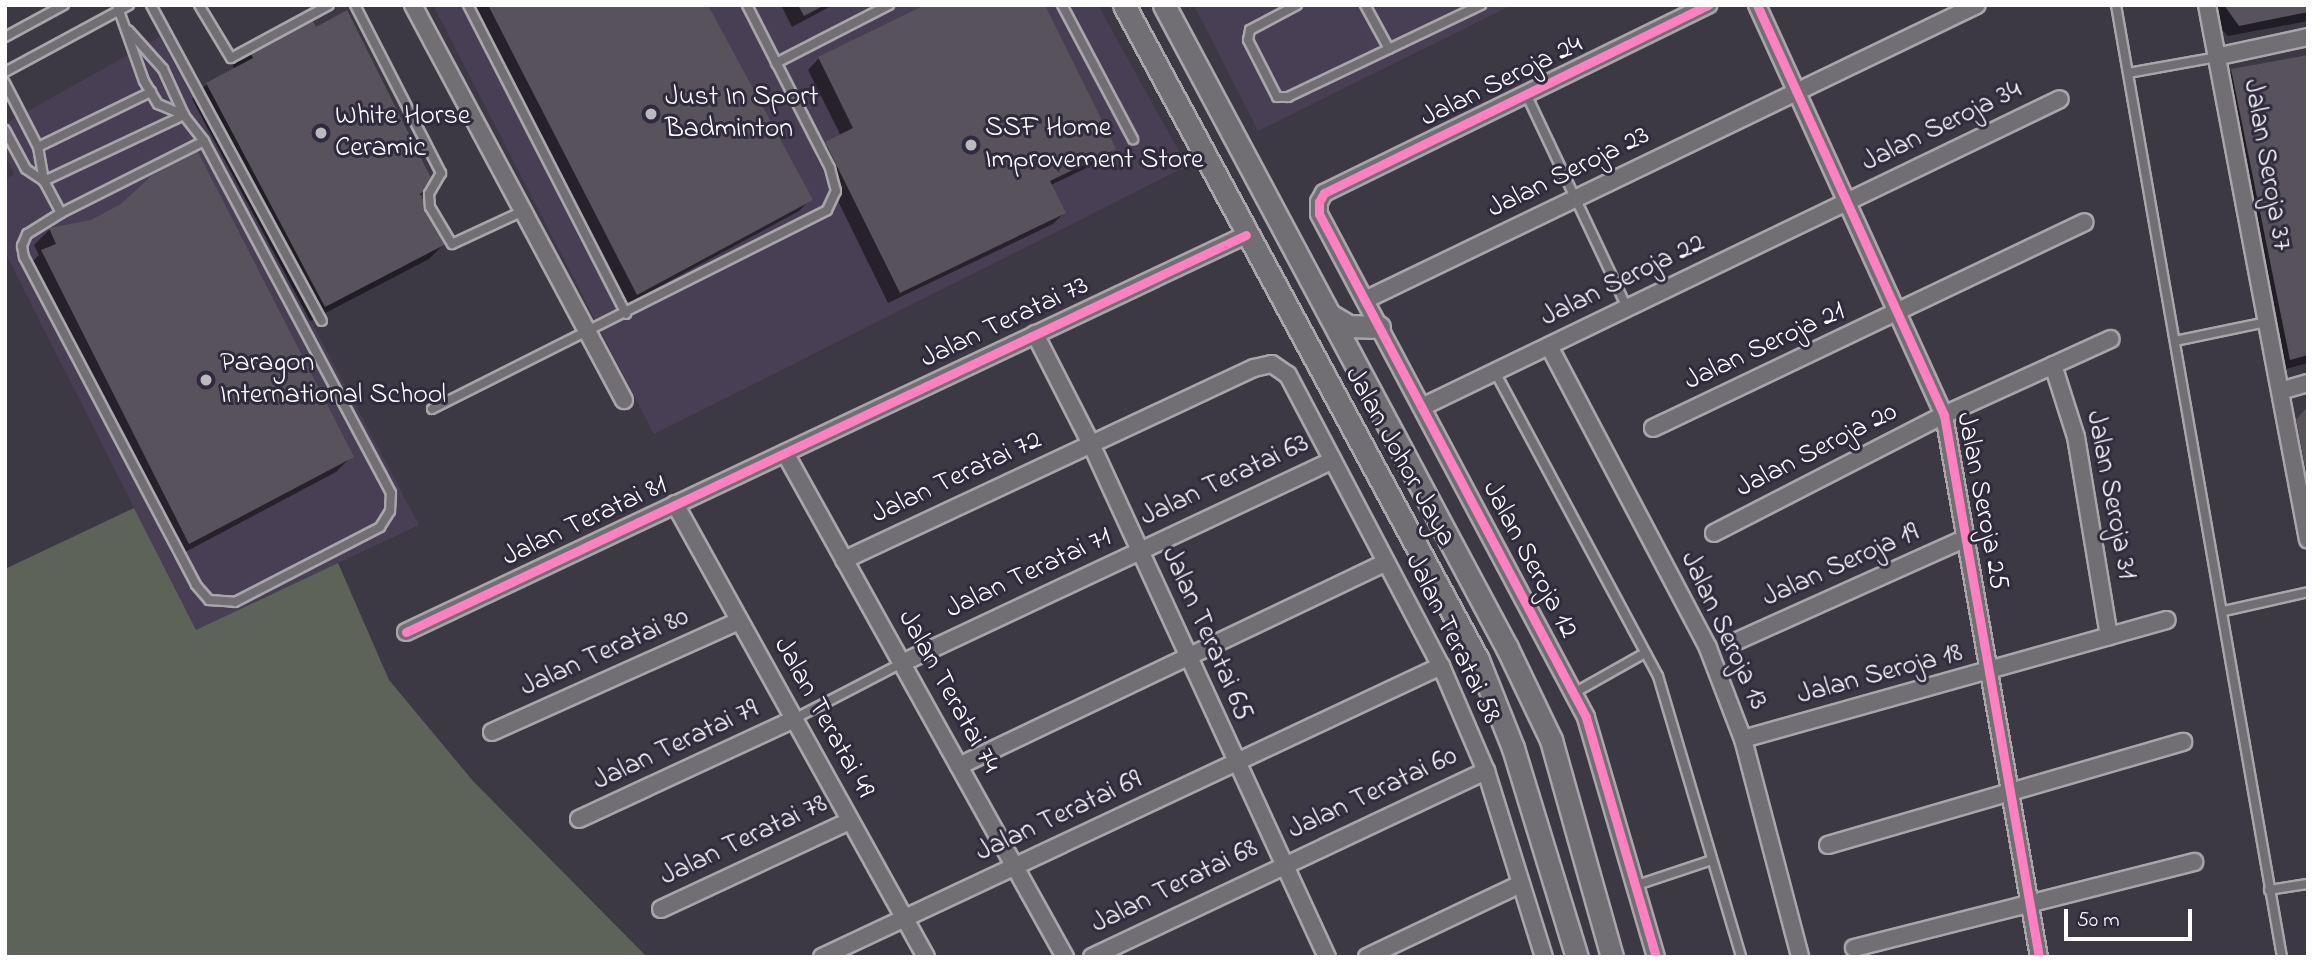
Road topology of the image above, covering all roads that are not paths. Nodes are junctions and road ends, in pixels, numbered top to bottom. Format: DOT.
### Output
graph roads {
  1 [pos="65,5"];
  2 [pos="129,5"];
  3 [pos="151,5"];
  4 [pos="199,5"];
  5 [pos="329,5"];
  6 [pos="355,5"];
  7 [pos="413,5"];
  8 [pos="468,5"];
  9 [pos="747,5"];
  10 [pos="889,5"];
  11 [pos="1062,5"];
  12 [pos="1124,5"];
  13 [pos="1297,5"];
  14 [pos="1365,5"];
  15 [pos="1481,5"];
  16 [pos="1708,5"];
  17 [pos="1757,5"];
  18 [pos="1977,5"];
  19 [pos="2116,5"];
  20 [pos="2207,5"];
  21 [pos="118,8"];
  22 [pos="1171,9"];
  23 [pos="128,30"];
  24 [pos="5,37"];
  25 [pos="2308,37"];
  26 [pos="1389,49"];
  27 [pos="2220,56"];
  28 [pos="776,63"];
  29 [pos="5,72"];
  30 [pos="2128,73"];
  31 [pos="5,83"];
  32 [pos="151,92"];
  33 [pos="1797,92"];
  34 [pos="1527,96"];
  35 [pos="2060,99"];
  36 [pos="184,115"];
  37 [pos="5,131"];
  38 [pos="1133,139"];
  39 [pos="204,141"];
  40 [pos="38,147"];
  41 [pos="44,181"];
  42 [pos="1576,198"];
  43 [pos="1318,202"];
  44 [pos="1847,202"];
  45 [pos="521,212"];
  46 [pos="61,213"];
  47 [pos="2084,222"];
  48 [pos="1246,235"];
  49 [pos="1365,300"];
  50 [pos="1627,308"];
  51 [pos="626,314"];
  52 [pos="1898,314"];
  53 [pos="1330,315"];
  54 [pos="322,321"];
  55 [pos="2267,322"];
  56 [pos="1379,327"];
  57 [pos="589,333"];
  58 [pos="1035,334"];
  59 [pos="2111,338"];
  60 [pos="2175,341"];
  61 [pos="1549,346"];
  62 [pos="1272,364"];
  63 [pos="2053,365"];
  64 [pos="1495,372"];
  65 [pos="2308,383"];
  66 [pos="2280,391"];
  67 [pos="624,400"];
  68 [pos="1422,407"];
  69 [pos="432,409"];
  70 [pos="1944,415"];
  71 [pos="1653,428"];
  72 [pos="1091,444"];
  73 [pos="785,453"];
  74 [pos="1333,460"];
  75 [pos="675,505"];
  76 [pos="1714,533"];
  77 [pos="1966,538"];
  78 [pos="2308,540"];
  79 [pos="1140,551"];
  80 [pos="844,560"];
  81 [pos="1385,563"];
  82 [pos="2308,592"];
  83 [pos="2224,611"];
  84 [pos="2167,620"];
  85 [pos="739,621"];
  86 [pos="405,632"];
  87 [pos="2109,636"];
  88 [pos="1737,641"];
  89 [pos="1645,653"];
  90 [pos="1188,657"];
  91 [pos="902,663"];
  92 [pos="1441,666"];
  93 [pos="1990,673"];
  94 [pos="1574,693"];
  95 [pos="794,719"];
  96 [pos="492,732"];
  97 [pos="1743,739"];
  98 [pos="2183,742"];
  99 [pos="1235,763"];
  100 [pos="959,766"];
  101 [pos="1486,771"];
  102 [pos="2010,791"];
  103 [pos="579,819"];
  104 [pos="850,821"];
  105 [pos="1828,845"];
  106 [pos="1712,860"];
  107 [pos="2194,862"];
  108 [pos="1281,865"];
  109 [pos="1015,866"];
  110 [pos="1521,884"];
  111 [pos="2308,884"];
  112 [pos="1637,886"];
  113 [pos="2269,890"];
  114 [pos="2030,906"];
  115 [pos="661,909"];
  116 [pos="904,918"];
  117 [pos="1854,948"];
  118 [pos="822,957"];
  119 [pos="926,957"];
  120 [pos="1065,957"];
  121 [pos="1092,957"];
  122 [pos="1327,957"];
  123 [pos="1367,957"];
  124 [pos="1544,957"];
  125 [pos="1577,957"];
  126 [pos="1612,957"];
  127 [pos="1656,957"];
  128 [pos="1741,957"];
  129 [pos="1800,957"];
  130 [pos="2039,957"];
  131 [pos="2282,957"];
  1 -- 24 [label="lane"];
  2 -- 21 [label="lane"];
  3 -- 54 [label="lane"];
  4 -- 5 [label="lane"];
  6 -- 45 [label="lane"];
  7 -- 45 [label="street"];
  8 -- 51 [label="lane"];
  9 -- 28 [label="lane"];
  10 -- 28 [label="lane"];
  11 -- 38 [label="lane"];
  12 -- 48 [label="main road, Jalan Johor Jaya"];
  13 -- 26 [label="lane"];
  14 -- 26 [label="lane"];
  15 -- 26 [label="lane"];
  16 -- 34 [label="street, Jalan Seroja 24"];
  17 -- 33 [label="street, Jalan Seroja 25"];
  18 -- 33 [label="street, Jalan Seroja 23"];
  19 -- 30 [label="lane"];
  20 -- 27 [label="street, Jalan Seroja 37"];
  21 -- 23 [label="lane"];
  21 -- 29 [label="lane"];
  22 -- 53 [label="main road, Jalan Johor Jaya"];
  23 -- 32 [label="lane"];
  23 -- 36 [label="lane"];
  25 -- 27 [label="street"];
  27 -- 30 [label="lane"];
  27 -- 55 [label="street, Jalan Seroja 37"];
  28 -- 51 [label="lane"];
  30 -- 60 [label="lane"];
  31 -- 40 [label="lane"];
  32 -- 36 [label="lane"];
  32 -- 40 [label="lane"];
  33 -- 42 [label="street, Jalan Seroja 23"];
  33 -- 44 [label="street, Jalan Seroja 25"];
  34 -- 42 [label="lane"];
  34 -- 43 [label="street, Jalan Seroja 24"];
  35 -- 44 [label="street, Jalan Seroja 34"];
  36 -- 39 [label="lane"];
  36 -- 41 [label="lane"];
  37 -- 41 [label="lane"];
  39 -- 46 [label="lane"];
  39 -- 46 [label="lane"];
  40 -- 41 [label="lane"];
  41 -- 46 [label="lane"];
  42 -- 49 [label="street, Jalan Seroja 23"];
  42 -- 50 [label="lane"];
  43 -- 49 [label="street, Jalan Seroja 12"];
  44 -- 50 [label="street, Jalan Seroja 22"];
  44 -- 52 [label="street, Jalan Seroja 25"];
  45 -- 57 [label="street"];
  47 -- 52 [label="street, Jalan Seroja 21"];
  48 -- 58 [label="street, Jalan Teratai 73"];
  48 -- 125 [label="main road, Jalan Johor Jaya"];
  49 -- 56 [label="street, Jalan Seroja 12"];
  50 -- 61 [label="street, Jalan Seroja 22"];
  51 -- 57 [label="lane"];
  52 -- 70 [label="street, Jalan Seroja 25"];
  52 -- 71 [label="street, Jalan Seroja 21"];
  53 -- 56 [label="main road"];
  53 -- 126 [label="main road, Jalan Johor Jaya"];
  55 -- 60 [label="lane"];
  55 -- 66 [label="street, Jalan Seroja 37"];
  56 -- 68 [label="street, Jalan Seroja 12"];
  57 -- 67 [label="street"];
  57 -- 69 [label="lane"];
  58 -- 72 [label="street, Jalan Teratai 65"];
  58 -- 73 [label="street, Jalan Teratai 73"];
  59 -- 63 [label="street, Jalan Seroja 20"];
  60 -- 83 [label="lane"];
  61 -- 64 [label="street, Jalan Seroja 22"];
  61 -- 97 [label="street, Jalan Seroja 13"];
  62 -- 72 [label="street, Jalan Teratai 72"];
  62 -- 74 [label="street, Jalan Teratai 58"];
  63 -- 70 [label="street, Jalan Seroja 20"];
  63 -- 87 [label="street, Jalan Seroja 31"];
  64 -- 68 [label="street, Jalan Seroja 22"];
  64 -- 89 [label="lane"];
  65 -- 66 [label="street"];
  66 -- 78 [label="street, Jalan Seroja 37"];
  68 -- 94 [label="street, Jalan Seroja 12"];
  70 -- 76 [label="street, Jalan Seroja 20"];
  70 -- 77 [label="street, Jalan Seroja 25"];
  72 -- 79 [label="street, Jalan Teratai 65"];
  72 -- 80 [label="street, Jalan Teratai 72"];
  73 -- 75 [label="street, Jalan Teratai 81"];
  73 -- 80 [label="street, Jalan Teratai 74"];
  74 -- 79 [label="street, Jalan Teratai 63"];
  74 -- 81 [label="street, Jalan Teratai 58"];
  75 -- 85 [label="street, Jalan Teratai 49"];
  75 -- 86 [label="street, Jalan Teratai 81"];
  77 -- 88 [label="street, Jalan Seroja 19"];
  77 -- 93 [label="street, Jalan Seroja 25"];
  79 -- 90 [label="street, Jalan Teratai 65"];
  79 -- 91 [label="street, Jalan Teratai 71"];
  80 -- 91 [label="street, Jalan Teratai 74"];
  81 -- 90 [label="street"];
  81 -- 92 [label="street, Jalan Teratai 58"];
  82 -- 83 [label="lane"];
  83 -- 113 [label="lane"];
  84 -- 87 [label="street, Jalan Seroja 18"];
  85 -- 95 [label="street, Jalan Teratai 49"];
  85 -- 96 [label="street, Jalan Teratai 80"];
  87 -- 93 [label="street, Jalan Seroja 18"];
  89 -- 94 [label="lane"];
  89 -- 106 [label="lane"];
  90 -- 99 [label="street, Jalan Teratai 65"];
  90 -- 100 [label="street"];
  91 -- 95 [label="lane"];
  91 -- 100 [label="street, Jalan Teratai 74"];
  92 -- 99 [label="street, Jalan Teratai 69"];
  92 -- 101 [label="street, Jalan Teratai 58"];
  93 -- 97 [label="street, Jalan Seroja 18"];
  93 -- 102 [label="street, Jalan Seroja 25"];
  94 -- 112 [label="street, Jalan Seroja 12"];
  95 -- 103 [label="street, Jalan Teratai 79"];
  95 -- 104 [label="street, Jalan Teratai 49"];
  97 -- 129 [label="street, Jalan Seroja 13"];
  98 -- 102 [label="street"];
  99 -- 108 [label="street, Jalan Teratai 65"];
  99 -- 109 [label="street, Jalan Teratai 69"];
  100 -- 109 [label="street, Jalan Teratai 74"];
  101 -- 108 [label="street, Jalan Teratai 60"];
  101 -- 110 [label="street, Jalan Teratai 58"];
  102 -- 105 [label="street"];
  102 -- 114 [label="street, Jalan Seroja 25"];
  104 -- 115 [label="street, Jalan Teratai 78"];
  104 -- 116 [label="street, Jalan Teratai 49"];
  106 -- 112 [label="lane"];
  106 -- 128 [label="lane"];
  107 -- 114 [label="street"];
  108 -- 121 [label="street, Jalan Teratai 68"];
  108 -- 122 [label="street, Jalan Teratai 65"];
  109 -- 116 [label="street, Jalan Teratai 69"];
  109 -- 120 [label="street, Jalan Teratai 74"];
  110 -- 123 [label="street"];
  110 -- 124 [label="street, Jalan Teratai 58"];
  111 -- 113 [label="lane"];
  112 -- 127 [label="street, Jalan Seroja 12"];
  113 -- 131 [label="lane"];
  114 -- 117 [label="street"];
  114 -- 130 [label="street, Jalan Seroja 25"];
  116 -- 118 [label="street, Jalan Teratai 69"];
  116 -- 119 [label="street, Jalan Teratai 49"];
}
